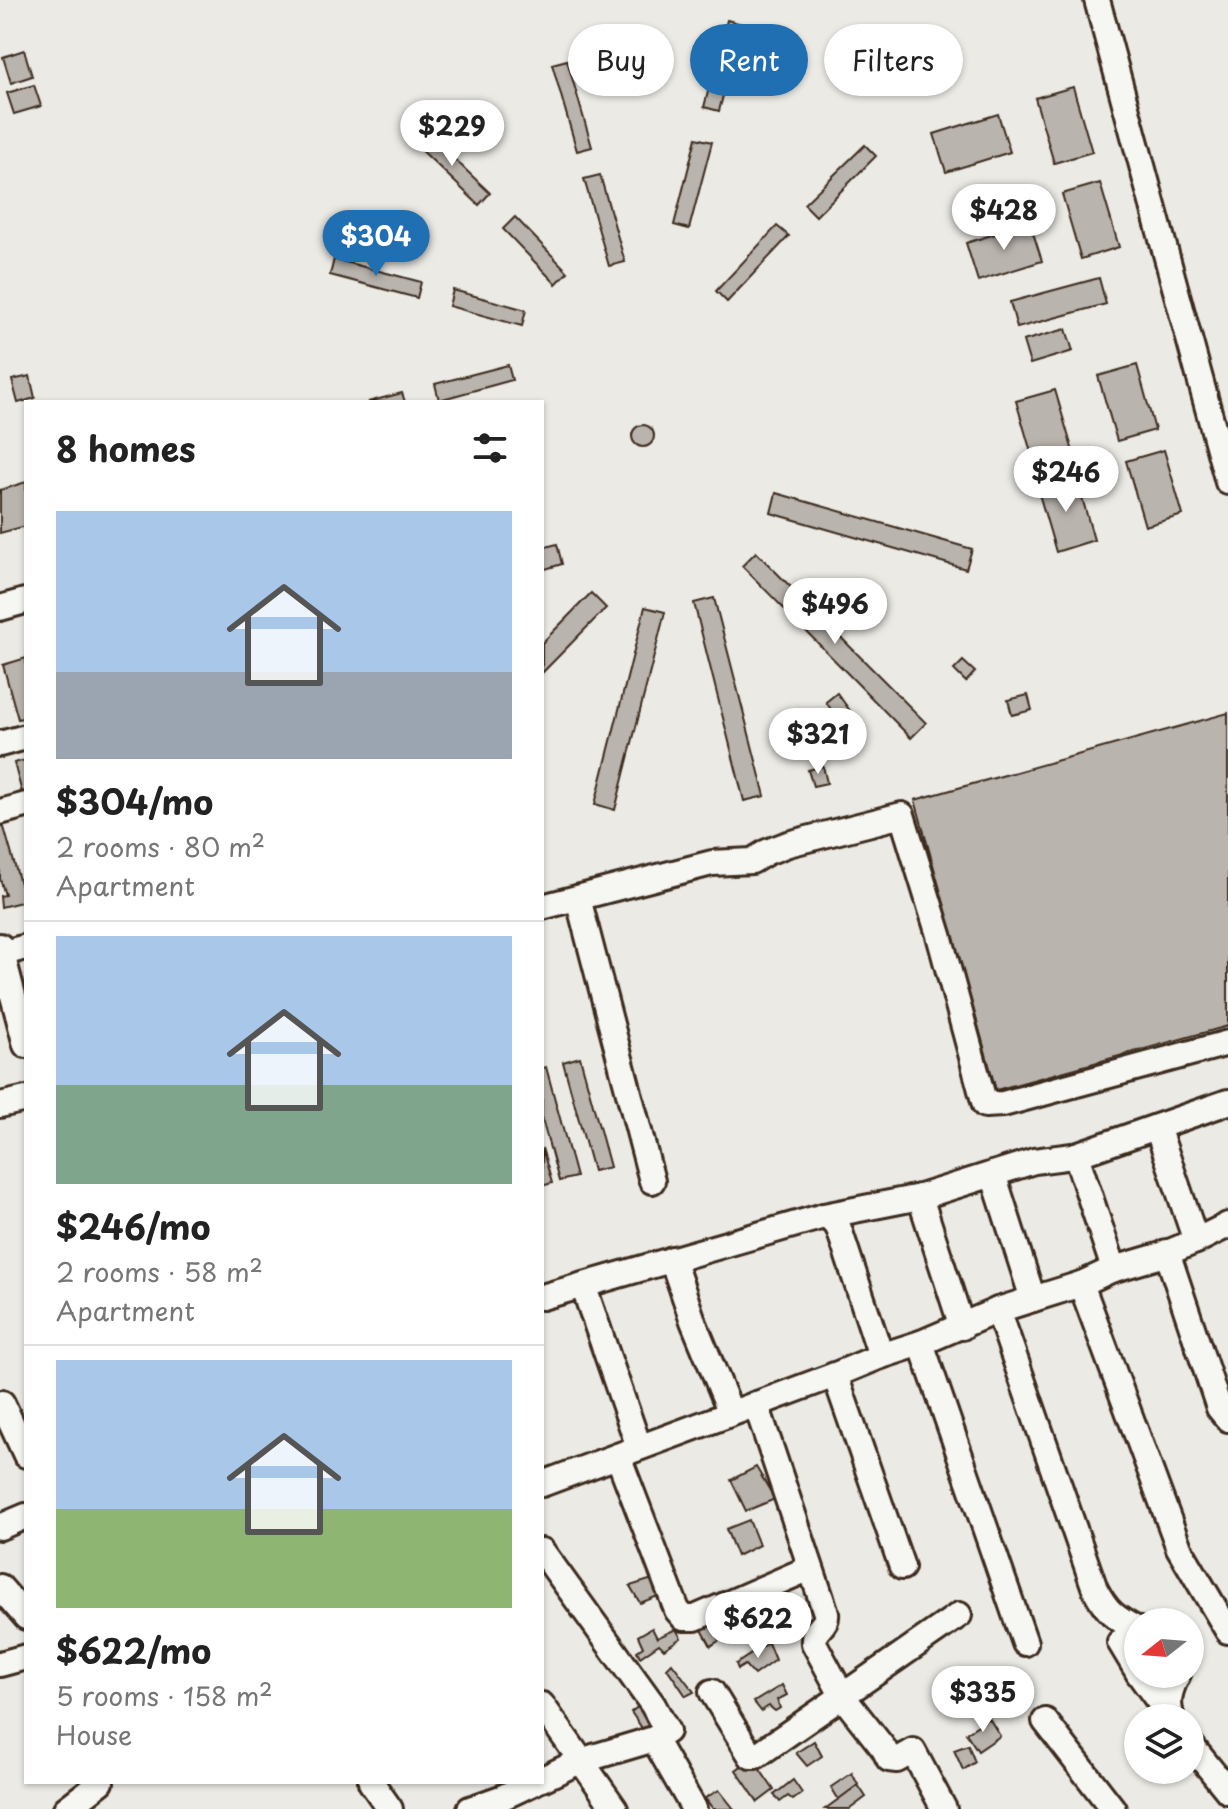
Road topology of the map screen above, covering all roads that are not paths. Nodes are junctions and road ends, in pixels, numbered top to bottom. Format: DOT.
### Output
graph roads {
  1 [pos="1097,0"];
  2 [pos="1228,482"];
  3 [pos="24,601"];
  4 [pos="0,608"];
  5 [pos="24,738"];
  6 [pos="0,744"];
  7 [pos="24,806"];
  8 [pos="0,812"];
  9 [pos="578,898"];
  10 [pos="544,906"];
  11 [pos="24,947"];
  12 [pos="1,951"];
  13 [pos="24,1037"];
  14 [pos="1228,1043"];
  15 [pos="24,1099"];
  16 [pos="1228,1102"];
  17 [pos="0,1105"];
  18 [pos="1157,1127"];
  19 [pos="1076,1155"];
  20 [pos="993,1174"];
  21 [pos="652,1181"];
  22 [pos="920,1197"];
  23 [pos="824,1216"];
  24 [pos="1228,1225"];
  25 [pos="1196,1241"];
  26 [pos="1167,1252"];
  27 [pos="672,1259"];
  28 [pos="1114,1269"];
  29 [pos="1081,1284"];
  30 [pos="583,1285"];
  31 [pos="544,1296"];
  32 [pos="1033,1299"];
  33 [pos="998,1310"];
  34 [pos="962,1327"];
  35 [pos="921,1343"];
  36 [pos="881,1356"];
  37 [pos="835,1375"];
  38 [pos="2,1403"];
  39 [pos="756,1404"];
  40 [pos="731,1413"];
  41 [pos="1228,1419"];
  42 [pos="24,1451"];
  43 [pos="628,1452"];
  44 [pos="544,1483"];
  45 [pos="24,1517"];
  46 [pos="0,1527"];
  47 [pos="544,1554"];
  48 [pos="902,1567"];
  49 [pos="810,1568"];
  50 [pos="0,1587"];
  51 [pos="24,1615"];
  52 [pos="959,1615"];
  53 [pos="1124,1629"];
  54 [pos="1228,1631"];
  55 [pos="1025,1643"];
  56 [pos="24,1658"];
  57 [pos="0,1664"];
  58 [pos="1149,1688"];
  59 [pos="712,1692"];
  60 [pos="843,1697"];
  61 [pos="1161,1704"];
  62 [pos="544,1708"];
  63 [pos="1045,1721"];
  64 [pos="654,1739"];
  65 [pos="580,1761"];
  66 [pos="1204,1761"];
  67 [pos="544,1778"];
  68 [pos="98,1784"];
  69 [pos="372,1784"];
  70 [pos="530,1784"];
  71 [pos="1228,1791"];
  72 [pos="500,1796"];
  73 [pos="66,1809"];
  74 [pos="390,1809"];
  75 [pos="470,1809"];
  76 [pos="615,1809"];
  77 [pos="694,1809"];
  78 [pos="944,1809"];
  79 [pos="1113,1809"];
  1 -- 2 [label="street"];
  3 -- 4 [label="street"];
  5 -- 6 [label="street"];
  7 -- 8 [label="street"];
  9 -- 10 [label="street"];
  9 -- 14 [label="street"];
  9 -- 21 [label="street"];
  11 -- 12 [label="street"];
  12 -- 13 [label="street"];
  15 -- 17 [label="street"];
  16 -- 18 [label="street"];
  18 -- 19 [label="street"];
  18 -- 25 [label="street"];
  19 -- 20 [label="street"];
  19 -- 28 [label="street"];
  20 -- 22 [label="street"];
  20 -- 32 [label="street"];
  22 -- 23 [label="street"];
  22 -- 34 [label="street"];
  23 -- 27 [label="street"];
  23 -- 36 [label="street"];
  24 -- 25 [label="street"];
  25 -- 26 [label="street"];
  26 -- 28 [label="street"];
  26 -- 41 [label="street"];
  27 -- 30 [label="street"];
  27 -- 40 [label="street"];
  28 -- 29 [label="street"];
  29 -- 32 [label="street"];
  29 -- 54 [label="street"];
  30 -- 31 [label="street"];
  30 -- 43 [label="street"];
  32 -- 33 [label="street"];
  33 -- 34 [label="street"];
  33 -- 53 [label="street"];
  34 -- 35 [label="street"];
  35 -- 36 [label="street"];
  35 -- 55 [label="street"];
  36 -- 37 [label="street"];
  37 -- 39 [label="street"];
  37 -- 48 [label="street"];
  38 -- 42 [label="street"];
  39 -- 40 [label="street"];
  39 -- 49 [label="street"];
  40 -- 43 [label="street"];
  43 -- 44 [label="street"];
  43 -- 49 [label="street"];
  45 -- 46 [label="street"];
  47 -- 64 [label="street"];
  49 -- 60 [label="street"];
  50 -- 51 [label="street"];
  52 -- 60 [label="street"];
  56 -- 57 [label="street"];
  58 -- 61 [label="street"];
  59 -- 60 [label="street"];
  60 -- 78 [label="street"];
  62 -- 65 [label="street"];
  63 -- 79 [label="street"];
  64 -- 65 [label="street"];
  64 -- 77 [label="street"];
  65 -- 67 [label="street"];
  65 -- 76 [label="street"];
  66 -- 71 [label="street"];
  68 -- 73 [label="street"];
  69 -- 74 [label="street"];
  70 -- 72 [label="street"];
  72 -- 75 [label="street"];
}
